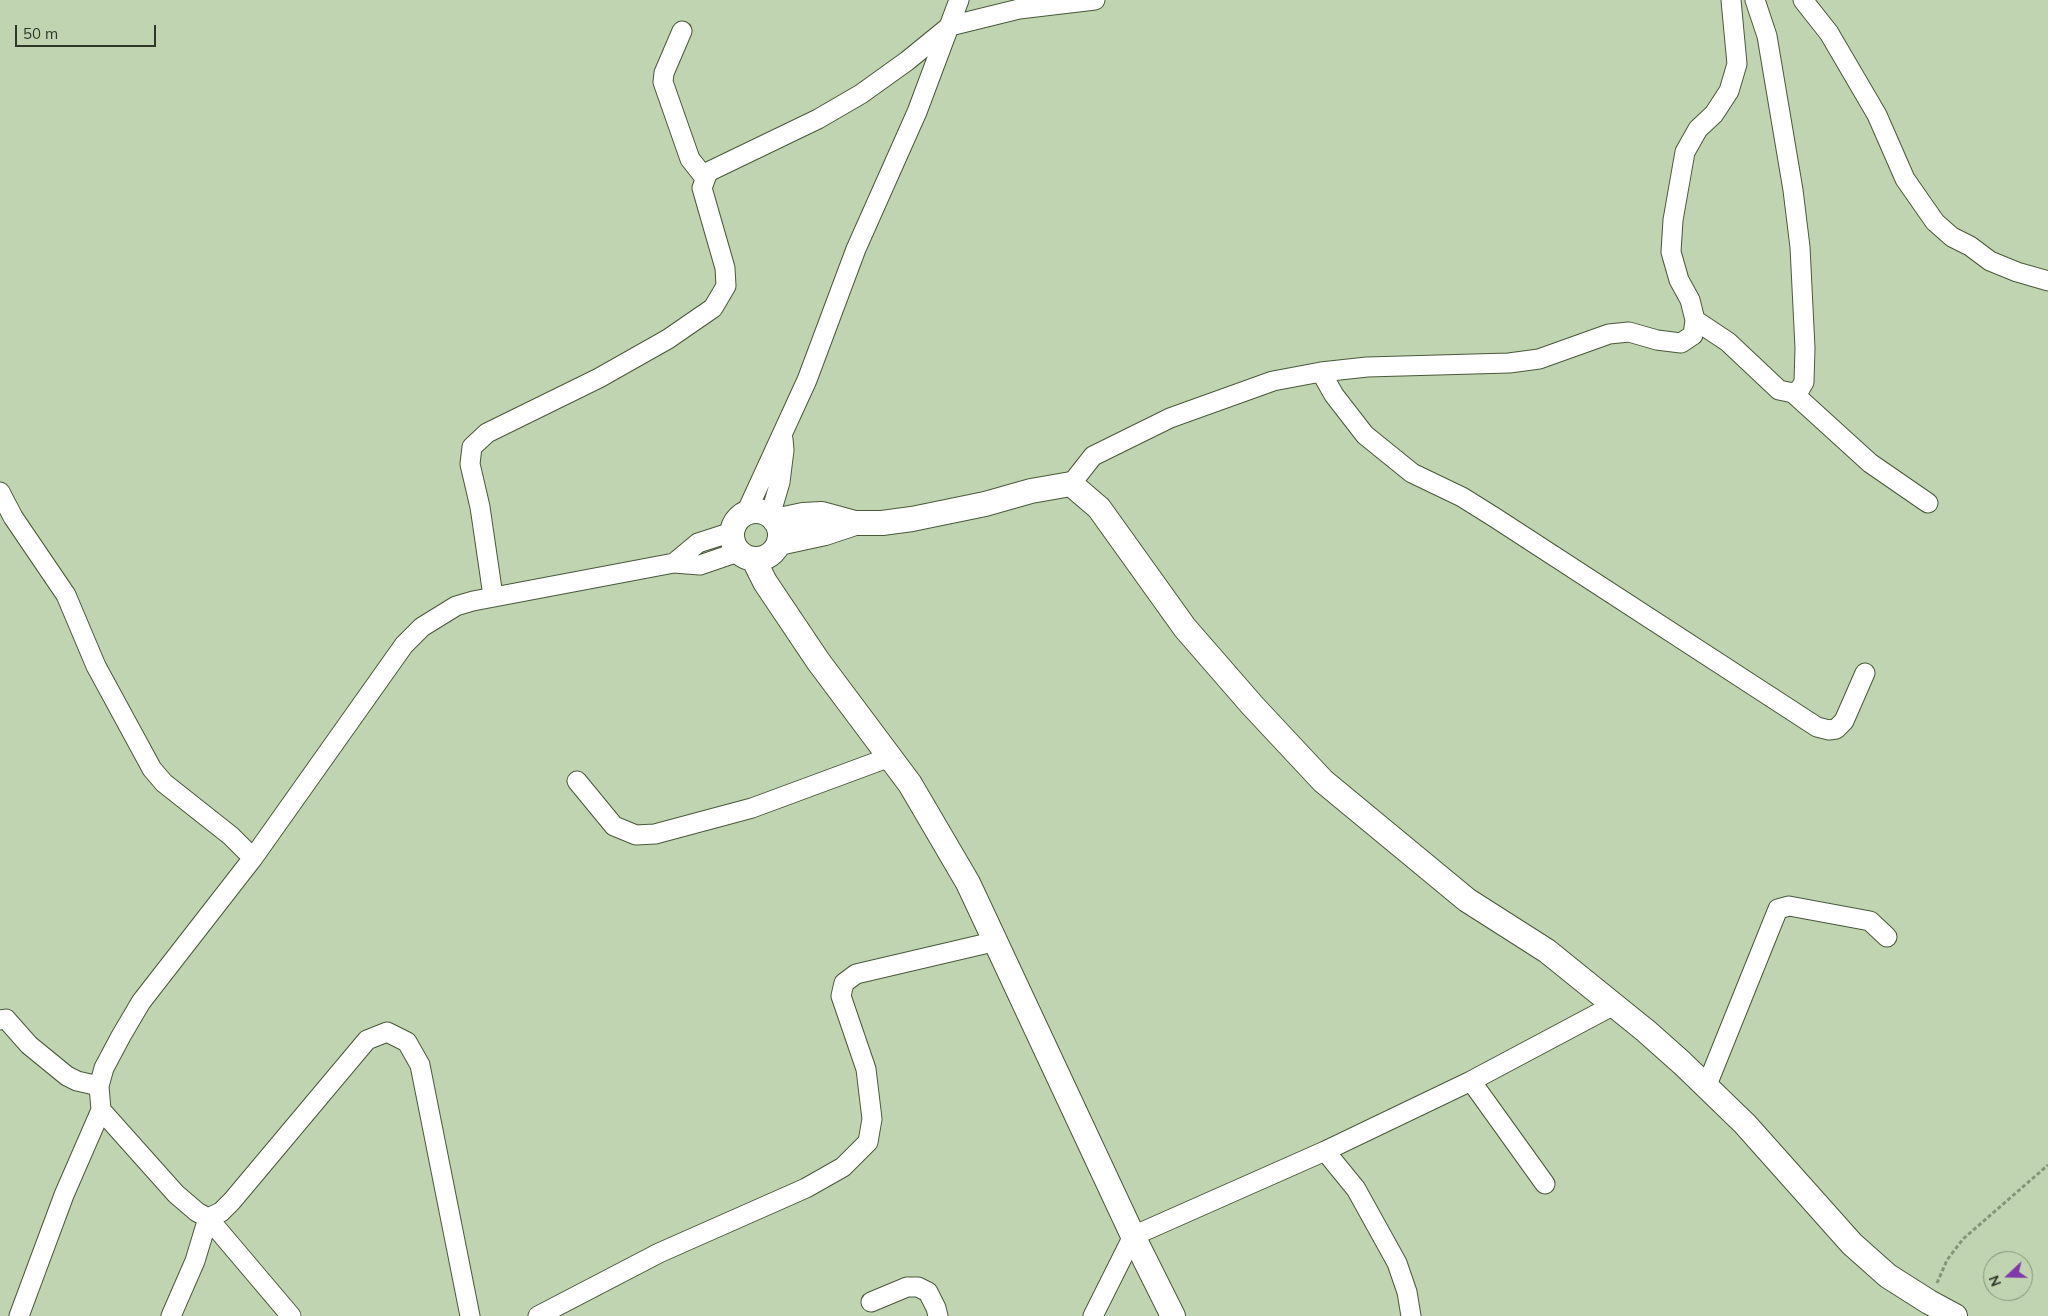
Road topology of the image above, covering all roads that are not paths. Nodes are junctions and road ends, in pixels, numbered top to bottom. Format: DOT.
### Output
graph roads {
  1 [pos="959,0"];
  2 [pos="1095,0"];
  3 [pos="1731,0"];
  4 [pos="1755,0"];
  5 [pos="1803,0"];
  6 [pos="950,26"];
  7 [pos="682,31"];
  8 [pos="705,178"];
  9 [pos="2048,281"];
  10 [pos="1695,320"];
  11 [pos="1321,372"];
  12 [pos="1793,393"];
  13 [pos="783,434"];
  14 [pos="1071,484"];
  15 [pos="0,492"];
  16 [pos="1928,503"];
  17 [pos="746,513"];
  18 [pos="775,526"];
  19 [pos="741,548"];
  20 [pos="493,596"];
  21 [pos="1865,673"];
  22 [pos="890,758"];
  23 [pos="577,781"];
  24 [pos="253,858"];
  25 [pos="1887,937"];
  26 [pos="997,941"];
  27 [pos="1612,1006"];
  28 [pos="0,1020"];
  29 [pos="1471,1081"];
  30 [pos="99,1086"];
  31 [pos="1707,1086"];
  32 [pos="101,1110"];
  33 [pos="1325,1151"];
  34 [pos="1545,1184"];
  35 [pos="208,1218"];
  36 [pos="1133,1236"];
  37 [pos="871,1302"];
  38 [pos="19,1316"];
  39 [pos="172,1316"];
  40 [pos="291,1316"];
  41 [pos="470,1316"];
  42 [pos="538,1316"];
  43 [pos="938,1316"];
  44 [pos="1093,1316"];
  45 [pos="1173,1316"];
  46 [pos="1411,1316"];
  47 [pos="1955,1316"];
  1 -- 6 [label="street"];
  2 -- 6 [label="street"];
  3 -- 10 [label="street"];
  4 -- 12 [label="street"];
  5 -- 9 [label="street"];
  6 -- 8 [label="street"];
  6 -- 13 [label="street"];
  7 -- 8 [label="street"];
  8 -- 20 [label="street"];
  10 -- 11 [label="street"];
  10 -- 12 [label="street"];
  11 -- 14 [label="street"];
  11 -- 21 [label="street"];
  12 -- 16 [label="street"];
  13 -- 17 [label="street"];
  13 -- 18 [label="street"];
  14 -- 18 [label="street"];
  14 -- 27 [label="street"];
  15 -- 24 [label="street"];
  17 -- 18 [label="street"];
  17 -- 19 [label="street"];
  18 -- 19 [label="street"];
  19 -- 20 [label="street"];
  19 -- 22 [label="street"];
  20 -- 24 [label="street"];
  22 -- 23 [label="street"];
  22 -- 26 [label="street"];
  24 -- 30 [label="street"];
  25 -- 31 [label="street"];
  26 -- 36 [label="street"];
  26 -- 42 [label="street"];
  27 -- 29 [label="street"];
  27 -- 31 [label="street"];
  28 -- 30 [label="street"];
  29 -- 33 [label="street"];
  29 -- 34 [label="street"];
  30 -- 32 [label="street"];
  31 -- 47 [label="street"];
  32 -- 35 [label="street"];
  32 -- 38 [label="street"];
  33 -- 36 [label="street"];
  33 -- 46 [label="street"];
  35 -- 39 [label="street"];
  35 -- 40 [label="street"];
  35 -- 41 [label="street"];
  36 -- 44 [label="street"];
  36 -- 45 [label="street"];
  37 -- 43 [label="street"];
}
